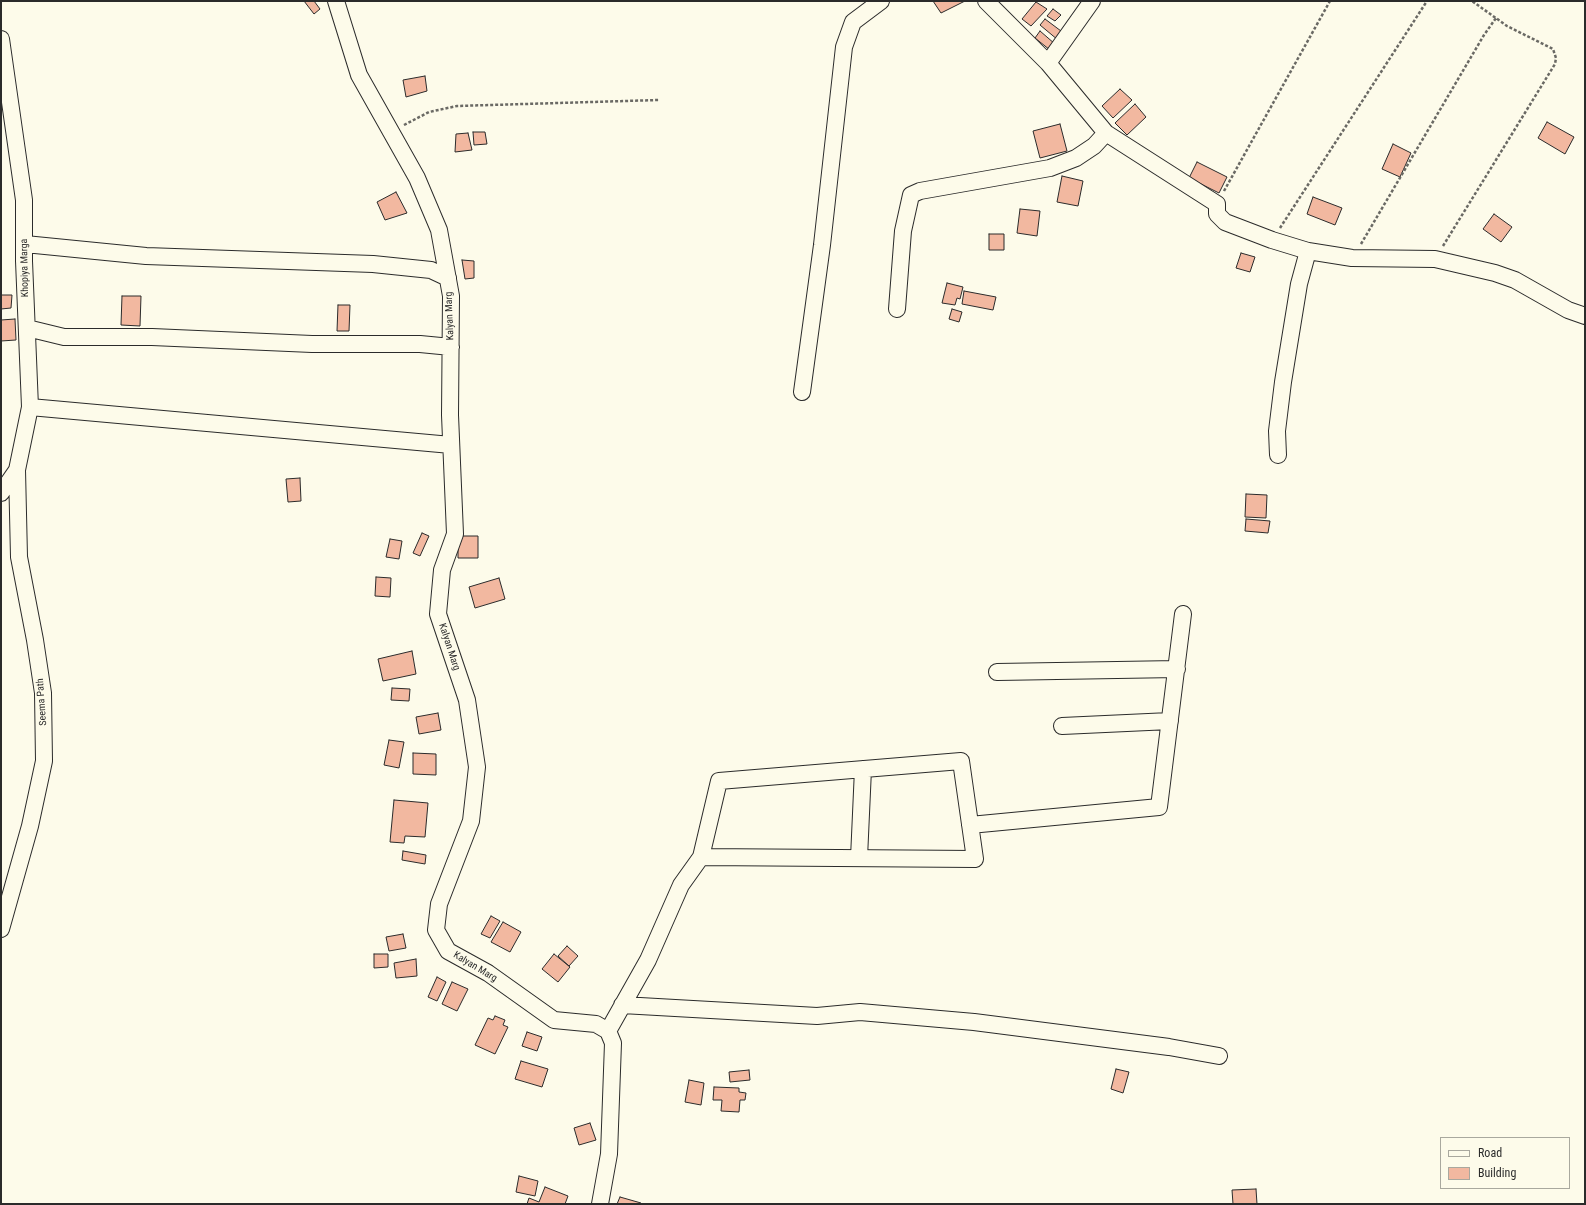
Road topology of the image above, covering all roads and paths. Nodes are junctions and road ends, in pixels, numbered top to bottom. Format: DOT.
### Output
graph roads {
  1 [pos="336,1"];
  2 [pos="881,1"];
  3 [pos="986,1"];
  4 [pos="1092,1"];
  5 [pos="1330,1"];
  6 [pos="1427,1"];
  7 [pos="1472,1"];
  8 [pos="1496,18"];
  9 [pos="1,39"];
  10 [pos="1048,63"];
  11 [pos="659,100"];
  12 [pos="391,132"];
  13 [pos="1106,133"];
  14 [pos="1217,204"];
  15 [pos="1272,240"];
  16 [pos="25,244"];
  17 [pos="1308,251"];
  18 [pos="1352,258"];
  19 [pos="1435,259"];
  20 [pos="448,278"];
  21 [pos="897,309"];
  22 [pos="1585,316"];
  23 [pos="27,328"];
  24 [pos="451,347"];
  25 [pos="802,392"];
  26 [pos="30,407"];
  27 [pos="451,444"];
  28 [pos="1278,455"];
  29 [pos="17,470"];
  30 [pos="1,493"];
  31 [pos="1183,614"];
  32 [pos="1177,669"];
  33 [pos="997,672"];
  34 [pos="1170,721"];
  35 [pos="1062,726"];
  36 [pos="863,769"];
  37 [pos="970,825"];
  38 [pos="701,857"];
  39 [pos="859,858"];
  40 [pos="1,929"];
  41 [pos="622,1005"];
  42 [pos="608,1031"];
  43 [pos="1219,1056"];
  44 [pos="600,1204"];
  1 -- 12 [label="street, Kalyan Marg"];
  2 -- 25 [label="street"];
  3 -- 10 [label="street"];
  4 -- 10 [label="street"];
  5 -- 14 [label="path"];
  6 -- 15 [label="path"];
  7 -- 8 [label="path"];
  8 -- 18 [label="path"];
  8 -- 19 [label="path"];
  9 -- 16 [label="street, Khopiya Marga"];
  10 -- 13 [label="street"];
  11 -- 12 [label="path"];
  12 -- 20 [label="street, Kalyan Marg"];
  13 -- 14 [label="street"];
  13 -- 21 [label="street"];
  14 -- 15 [label="street"];
  15 -- 17 [label="street"];
  16 -- 20 [label="street"];
  16 -- 23 [label="street, Khopiya Marga"];
  17 -- 18 [label="street"];
  17 -- 28 [label="street"];
  18 -- 19 [label="street"];
  19 -- 22 [label="street"];
  20 -- 24 [label="street, Kalyan Marg"];
  23 -- 24 [label="street"];
  23 -- 26 [label="street, Khopiya Marga"];
  24 -- 27 [label="street, Kalyan Marg"];
  26 -- 27 [label="street"];
  26 -- 29 [label="street, Khopiya Marga"];
  27 -- 42 [label="street, Kalyan Marg"];
  29 -- 30 [label="street, Khopiya Marga"];
  29 -- 40 [label="street, Seema Path"];
  31 -- 32 [label="street"];
  32 -- 33 [label="street"];
  32 -- 34 [label="street"];
  34 -- 35 [label="street"];
  34 -- 37 [label="street"];
  36 -- 37 [label="street"];
  36 -- 38 [label="street"];
  36 -- 39 [label="street"];
  37 -- 39 [label="street"];
  38 -- 39 [label="street"];
  38 -- 41 [label="street"];
  41 -- 42 [label="street"];
  41 -- 43 [label="street"];
  42 -- 44 [label="street"];
}
